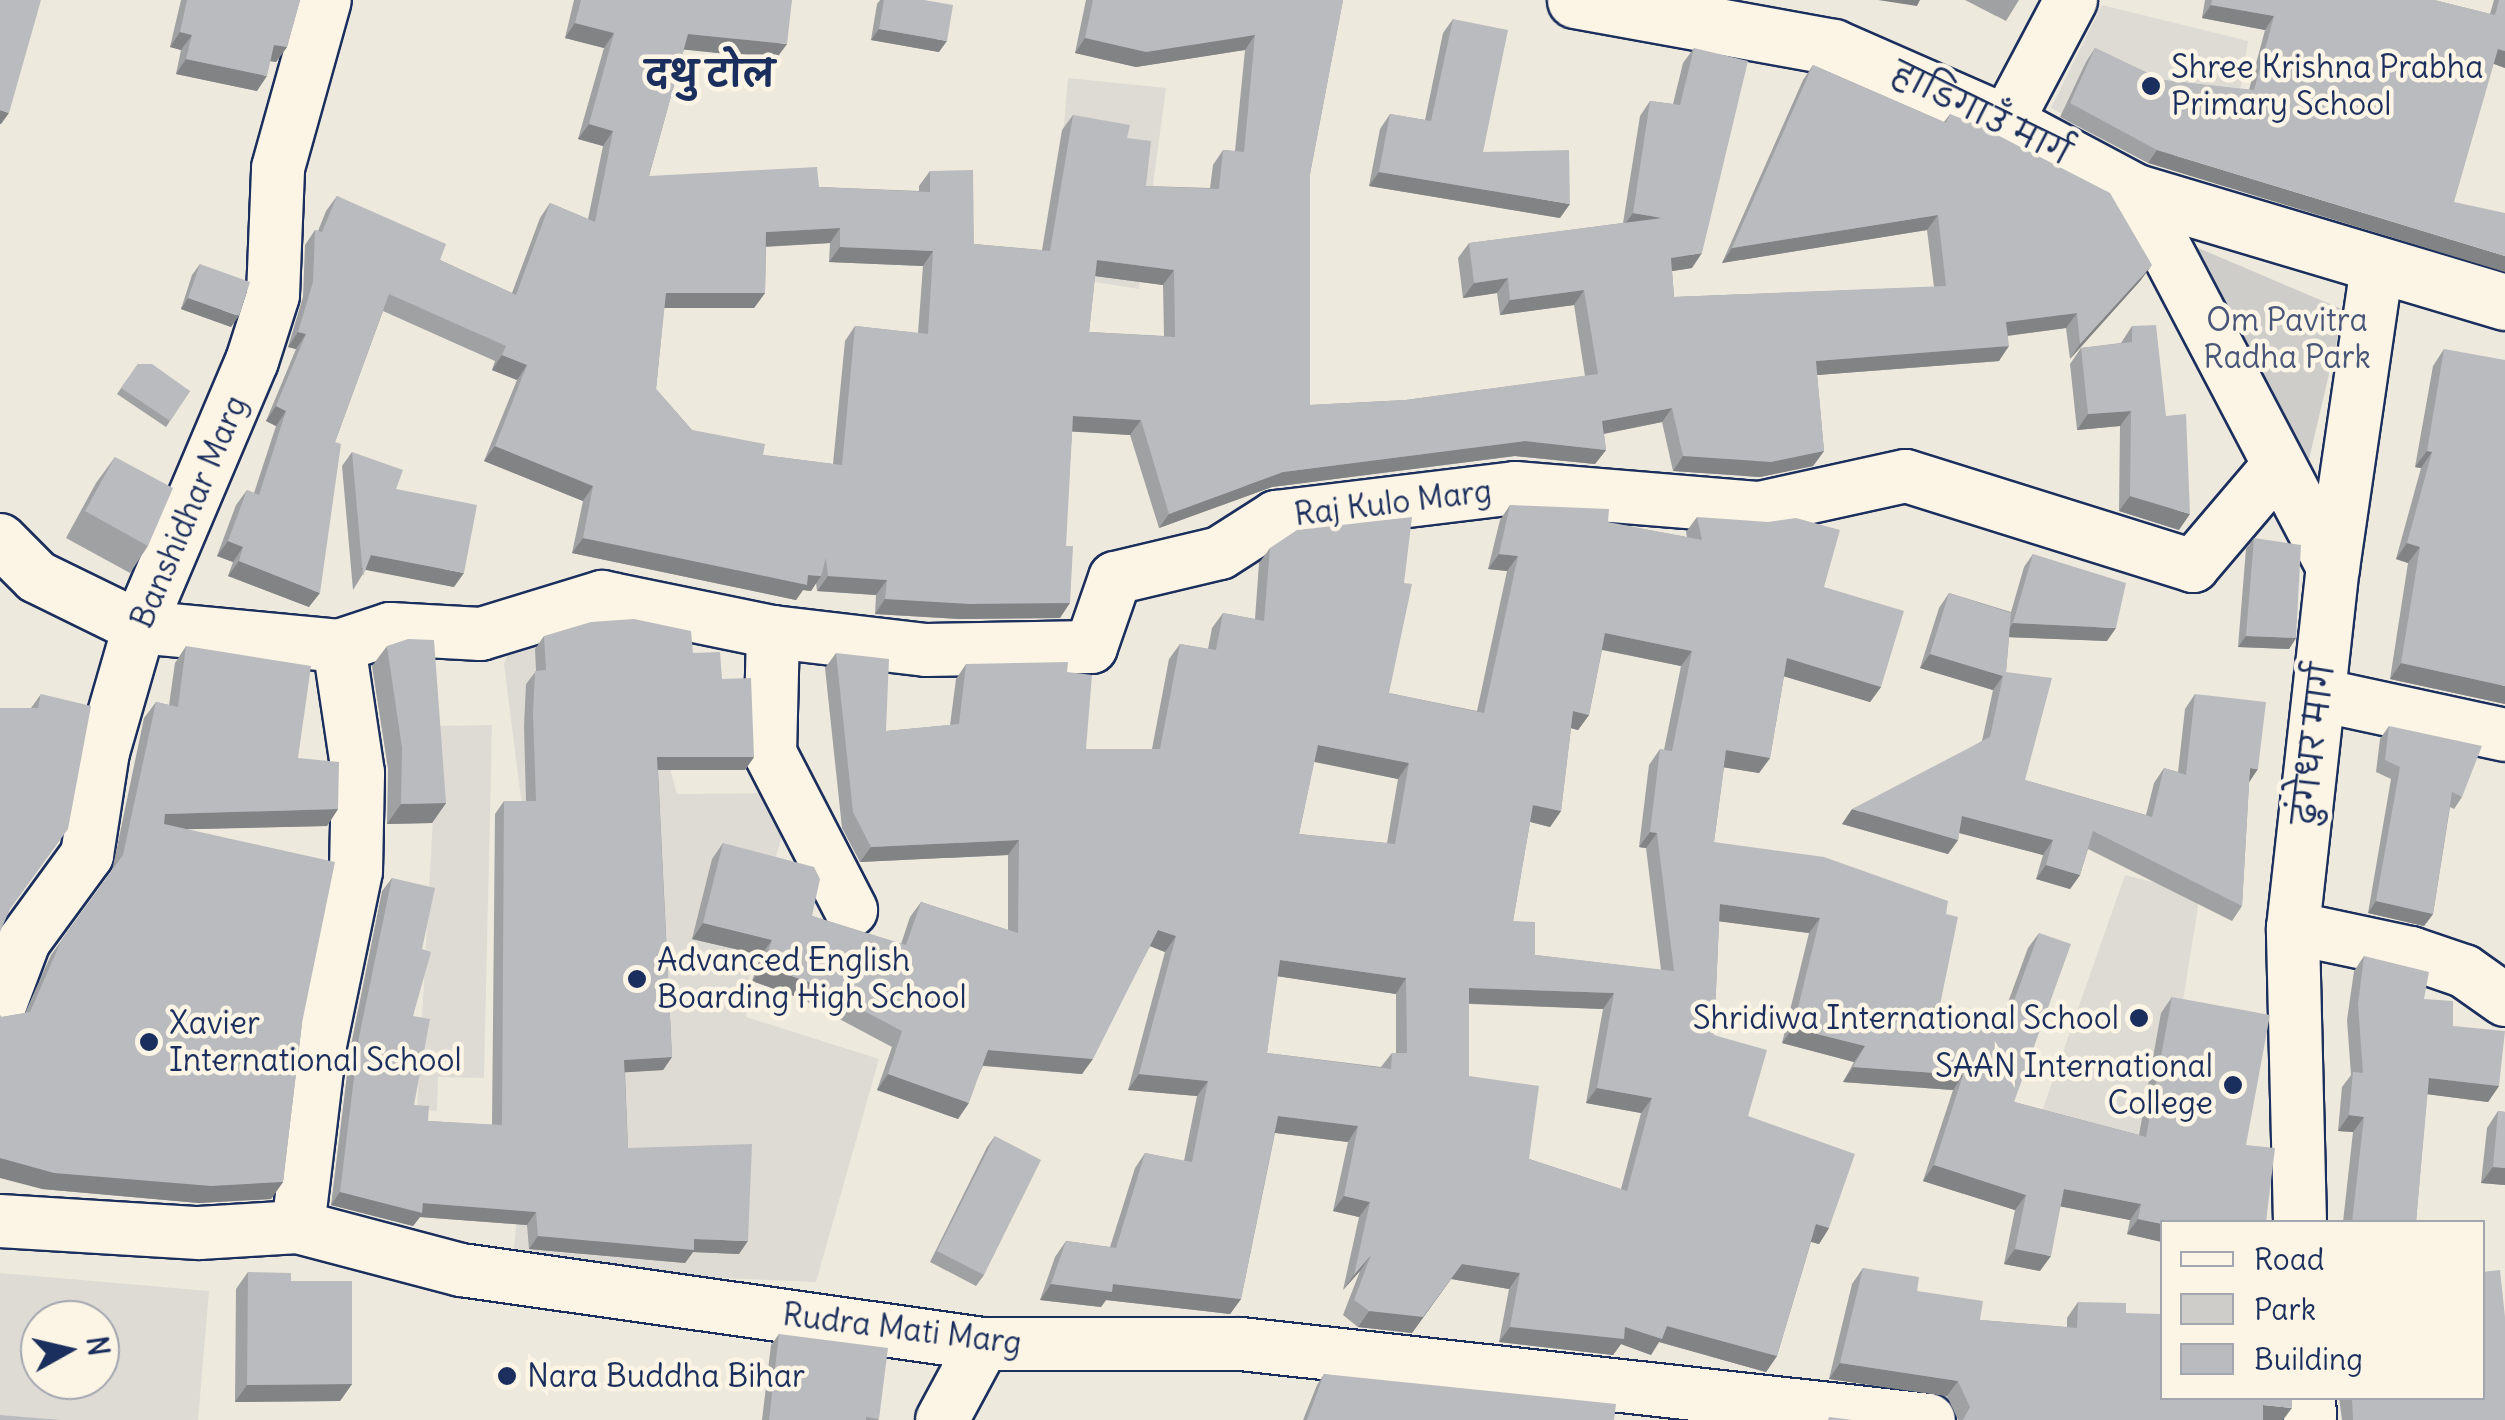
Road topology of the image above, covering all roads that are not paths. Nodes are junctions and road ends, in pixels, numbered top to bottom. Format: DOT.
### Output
graph roads {
  1 [pos="325,0"];
  2 [pos="2071,0"];
  3 [pos="1572,1"];
  4 [pos="2006,123"];
  5 [pos="2136,192"];
  6 [pos="2377,268"];
  7 [pos="2505,302"];
  8 [pos="2278,466"];
  9 [pos="0,540"];
  10 [pos="2333,568"];
  11 [pos="139,627"];
  12 [pos="773,632"];
  13 [pos="339,646"];
  14 [pos="2320,695"];
  15 [pos="2505,736"];
  16 [pos="851,910"];
  17 [pos="12,925"];
  18 [pos="2292,928"];
  19 [pos="2505,1000"];
  20 [pos="0,1005"];
  21 [pos="2300,1220"];
  22 [pos="0,1221"];
  23 [pos="298,1227"];
  24 [pos="984,1344"];
  25 [pos="942,1420"];
  26 [pos="1929,1420"];
  1 -- 11 [label="street, Banshidhar Marg"];
  2 -- 4 [label="street"];
  3 -- 4 [label="main road, हाडिगाउँ मार्ग"];
  4 -- 5 [label="main road, हाडिगाउँ मार्ग"];
  5 -- 6 [label="main road, हाडिगाउँ मार्ग"];
  5 -- 8 [label="street"];
  6 -- 7 [label="main road, हाडिगाउँ मार्ग"];
  6 -- 10 [label="street, ढुंगेधर मार्ग"];
  8 -- 10 [label="street"];
  8 -- 12 [label="street, Raj Kulo Marg"];
  9 -- 11 [label="street"];
  10 -- 14 [label="street, ढुंगेधर मार्ग"];
  11 -- 13 [label="street"];
  11 -- 17 [label="street, Banshidhar Marg"];
  12 -- 13 [label="street, Raj Kulo Marg"];
  12 -- 16 [label="street"];
  13 -- 23 [label="street"];
  14 -- 15 [label="street"];
  14 -- 18 [label="street, ढुंगेधर मार्ग"];
  17 -- 20 [label="street, Banshidhar Marg"];
  18 -- 19 [label="street"];
  18 -- 21 [label="street, ढुंगेधर मार्ग"];
  22 -- 23 [label="street, Rudra Mati Marg"];
  23 -- 24 [label="street, Rudra Mati Marg"];
  24 -- 25 [label="street"];
  24 -- 26 [label="street, Rudra Mati Marg"];
}
